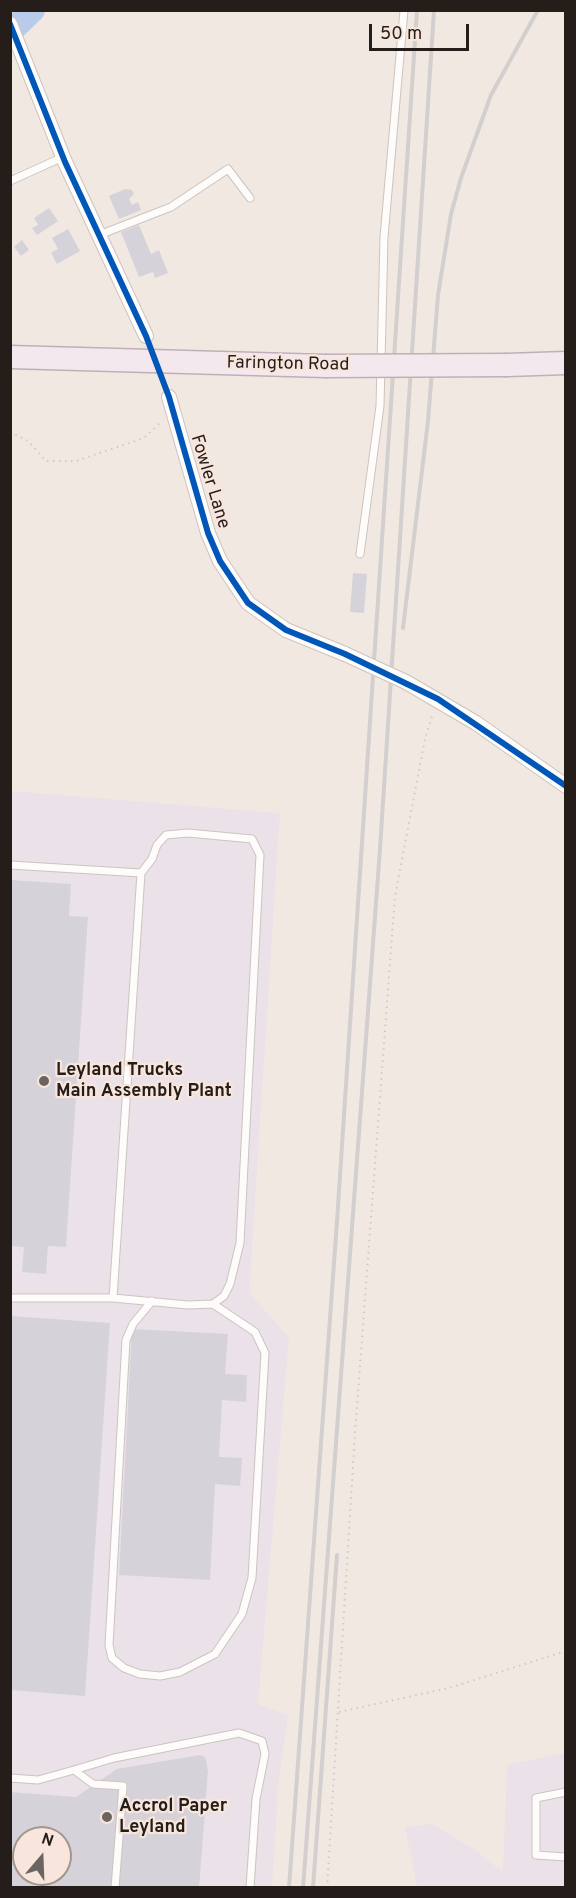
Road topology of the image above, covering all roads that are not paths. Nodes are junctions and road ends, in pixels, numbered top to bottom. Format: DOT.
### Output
graph roads {
  1 [pos="404,10"];
  2 [pos="10,24"];
  3 [pos="63,157"];
  4 [pos="10,181"];
  5 [pos="250,198"];
  6 [pos="99,235"];
  7 [pos="146,336"];
  8 [pos="10,357"];
  9 [pos="566,363"];
  10 [pos="170,404"];
  11 [pos="360,554"];
  12 [pos="566,786"];
  13 [pos="10,865"];
  14 [pos="141,873"];
  15 [pos="10,1298"];
  16 [pos="113,1298"];
  17 [pos="152,1301"];
  18 [pos="213,1304"];
  19 [pos="74,1770"];
  20 [pos="10,1778"];
  21 [pos="566,1791"];
  22 [pos="566,1857"];
  23 [pos="115,1887"];
  24 [pos="250,1887"];
  1 -- 11 [label="lane"];
  2 -- 3 [label="street"];
  3 -- 4 [label="lane"];
  3 -- 6 [label="street"];
  5 -- 6 [label="lane"];
  6 -- 7 [label="street"];
  8 -- 9 [label="highway, Farington Road, bridge"];
  10 -- 12 [label="street, Fowler Lane, bridge"];
  13 -- 14 [label="lane"];
  14 -- 16 [label="lane"];
  14 -- 18 [label="lane"];
  15 -- 16 [label="lane"];
  16 -- 17 [label="lane"];
  17 -- 18 [label="lane"];
  17 -- 18 [label="lane"];
  19 -- 20 [label="lane"];
  19 -- 23 [label="lane"];
  19 -- 24 [label="lane"];
  21 -- 22 [label="lane"];
}
